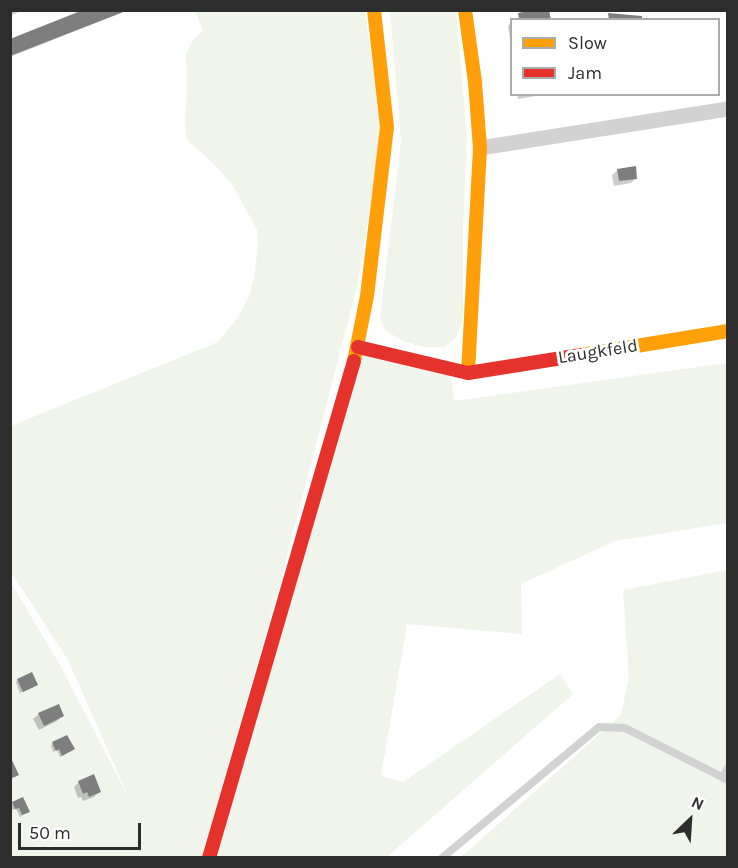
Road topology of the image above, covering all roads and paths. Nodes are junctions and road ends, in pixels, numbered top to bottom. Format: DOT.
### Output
graph roads {
  1 [pos="374,10"];
  2 [pos="465,10"];
  3 [pos="728,109"];
  4 [pos="480,148"];
  5 [pos="728,331"];
  6 [pos="358,346"];
  7 [pos="468,373"];
  8 [pos="728,768"];
  9 [pos="725,779"];
  10 [pos="209,858"];
  11 [pos="442,858"];
  1 -- 6 [label="main road"];
  2 -- 4 [label="main road"];
  3 -- 4 [label="street"];
  4 -- 7 [label="main road"];
  5 -- 7 [label="main road, Laugkfeld"];
  6 -- 7 [label="main road, Laugkfeld"];
  6 -- 10 [label="main road"];
  8 -- 9 [label="lane"];
  9 -- 11 [label="lane"];
}
